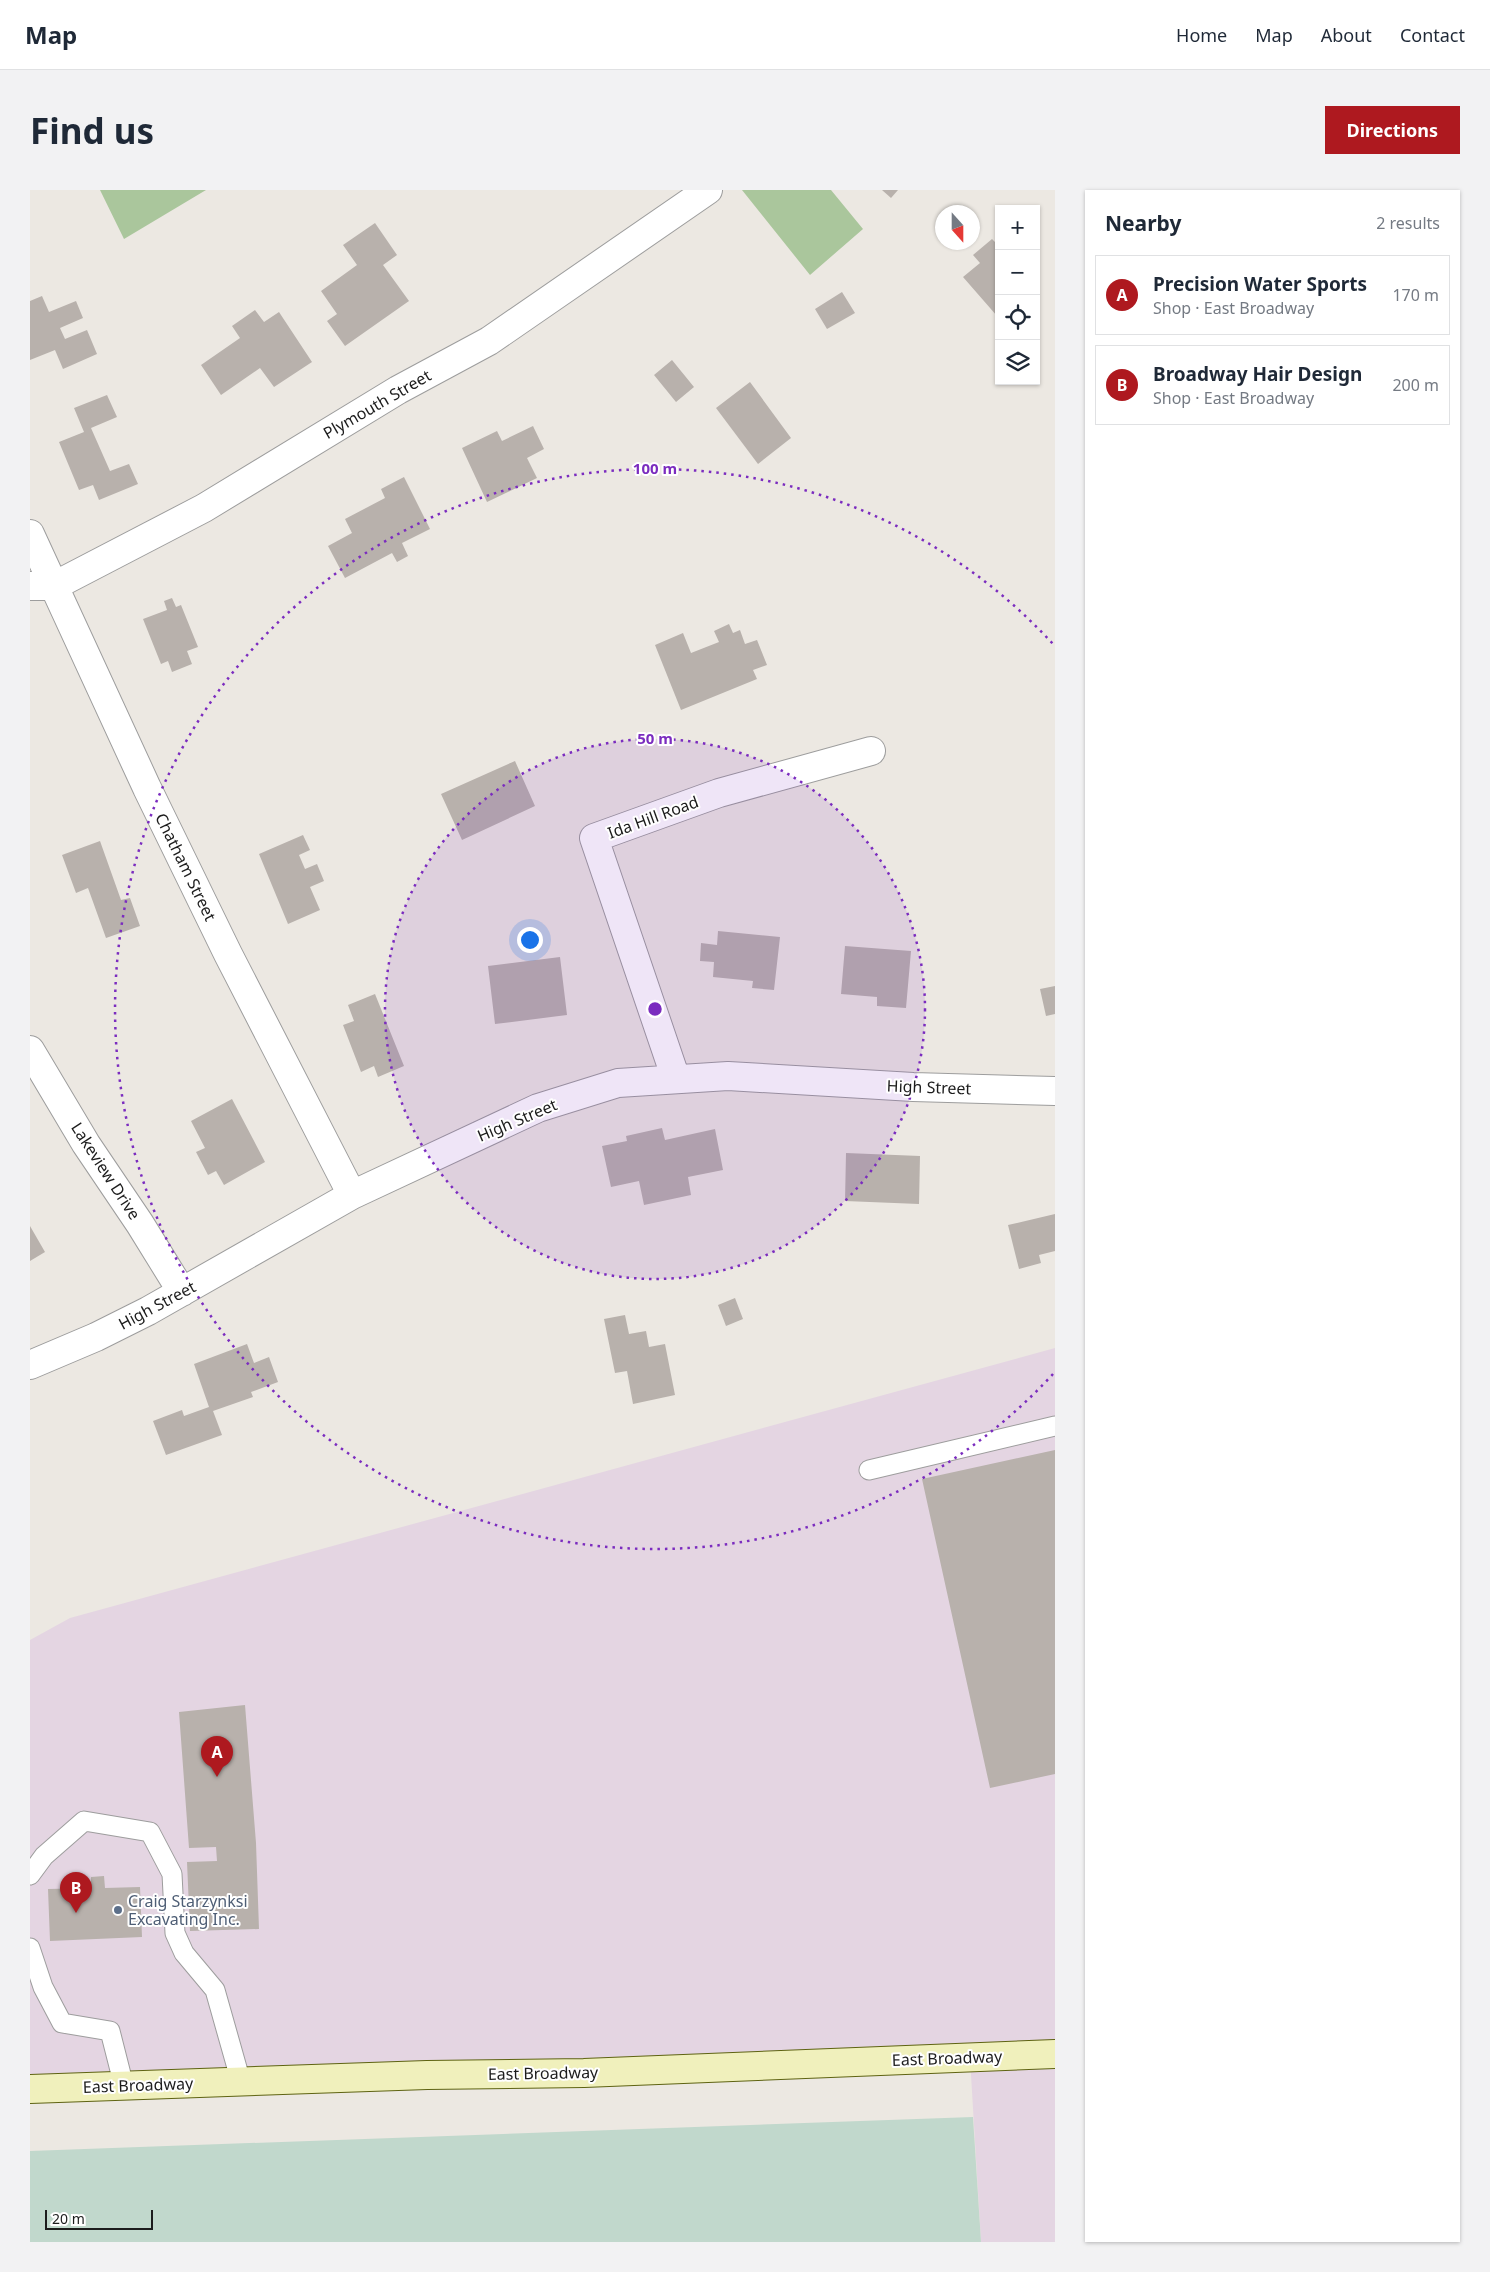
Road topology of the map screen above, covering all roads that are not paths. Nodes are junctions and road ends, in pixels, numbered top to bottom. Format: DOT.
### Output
graph roads {
  1 [pos="708,190"];
  2 [pos="30,534"];
  3 [pos="42,586"];
  4 [pos="871,751"];
  5 [pos="30,1050"];
  6 [pos="676,1079"];
  7 [pos="1055,1091"];
  8 [pos="352,1196"];
  9 [pos="182,1292"];
  10 [pos="30,1365"];
  11 [pos="1055,1426"];
  12 [pos="869,1470"];
  13 [pos="30,1874"];
  14 [pos="30,1948"];
  15 [pos="1055,2054"];
  16 [pos="241,2082"];
  17 [pos="124,2086"];
  18 [pos="30,2090"];
  1 -- 3 [label="street, Plymouth Street"];
  2 -- 3 [label="street, Chatham Street"];
  3 -- 8 [label="street, Chatham Street"];
  4 -- 6 [label="street, Ida Hill Road"];
  5 -- 9 [label="street, Lakeview Drive"];
  6 -- 7 [label="street, High Street"];
  6 -- 8 [label="street, High Street"];
  8 -- 9 [label="street, High Street"];
  9 -- 10 [label="street, High Street"];
  11 -- 12 [label="lane"];
  13 -- 16 [label="lane"];
  14 -- 17 [label="lane"];
  15 -- 16 [label="main road, East Broadway"];
  16 -- 17 [label="main road, East Broadway"];
  17 -- 18 [label="main road, East Broadway"];
}
